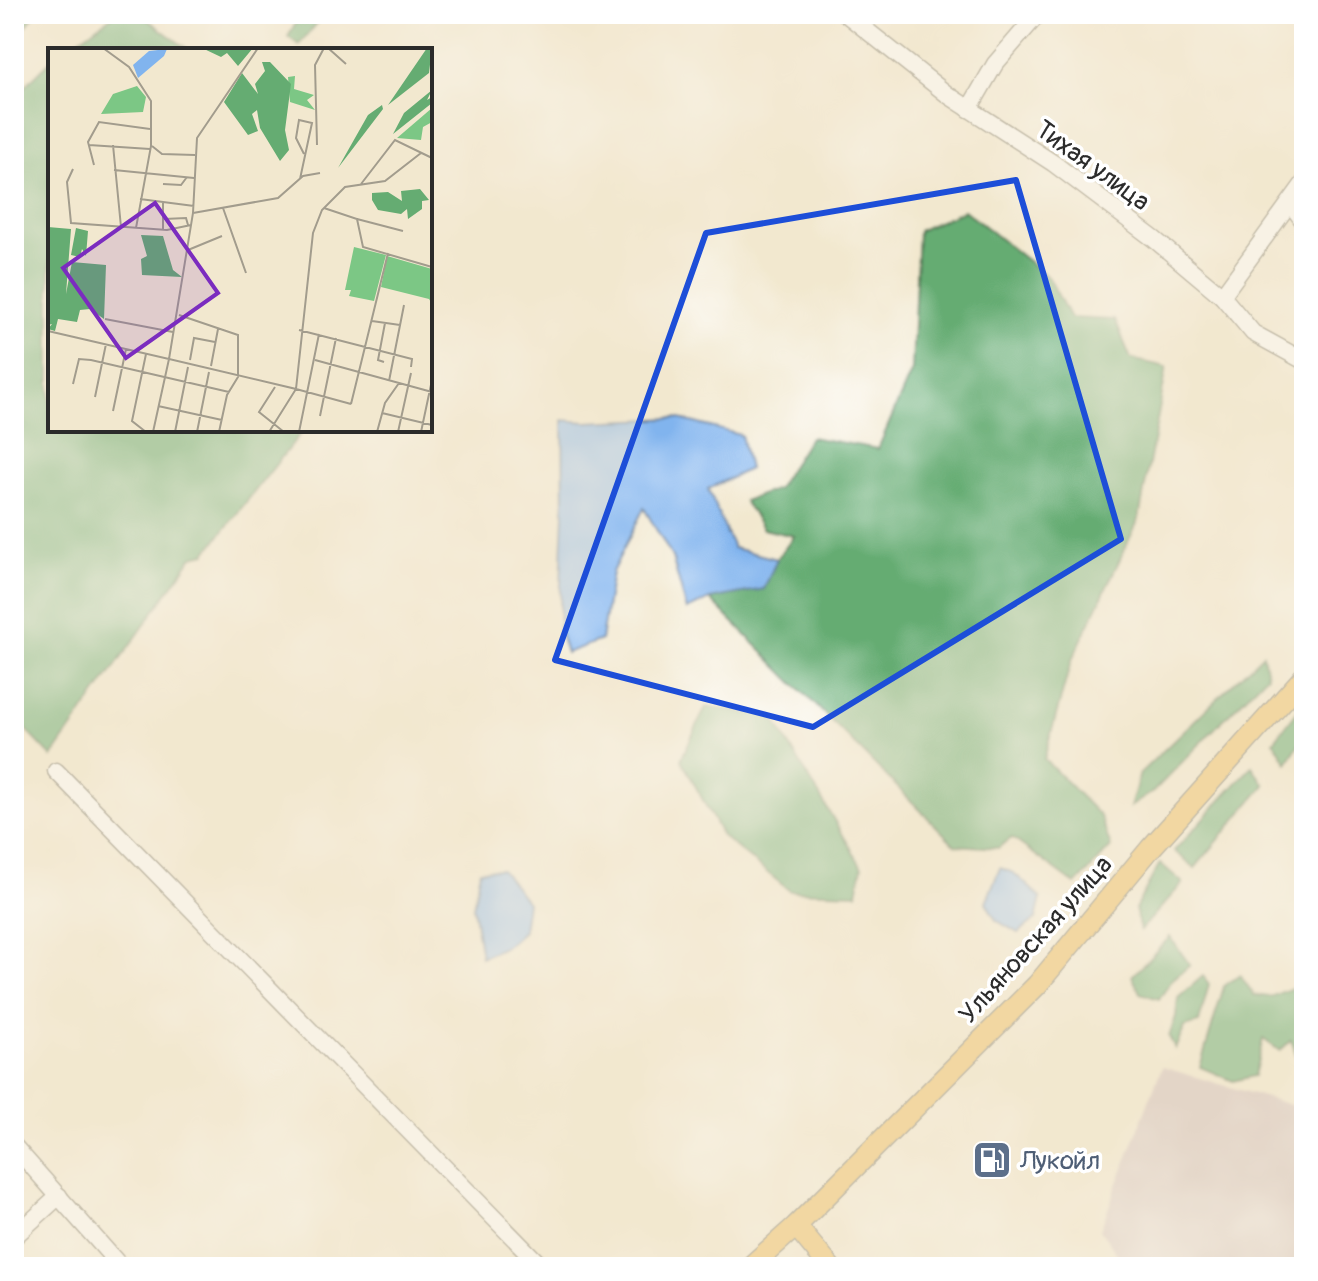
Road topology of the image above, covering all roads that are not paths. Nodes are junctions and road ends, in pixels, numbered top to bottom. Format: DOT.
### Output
graph roads {
  1 [pos="846,14"];
  2 [pos="1038,14"];
  3 [pos="969,109"];
  4 [pos="1304,183"];
  5 [pos="1291,204"];
  6 [pos="1304,222"];
  7 [pos="1222,296"];
  8 [pos="1304,361"];
  9 [pos="1304,677"];
  10 [pos="56,771"];
  11 [pos="14,1146"];
  12 [pos="59,1196"];
  13 [pos="796,1226"];
  14 [pos="14,1237"];
  15 [pos="121,1267"];
  16 [pos="542,1267"];
  17 [pos="750,1267"];
  18 [pos="830,1267"];
  1 -- 3 [label="street, Тихая улица"];
  2 -- 3 [label="street"];
  3 -- 7 [label="street, Тихая улица"];
  4 -- 5 [label="street"];
  5 -- 6 [label="street"];
  5 -- 7 [label="street"];
  7 -- 8 [label="street, Тихая улица"];
  9 -- 13 [label="main road, Ульяновская улица"];
  10 -- 16 [label="street"];
  11 -- 12 [label="street"];
  12 -- 14 [label="street"];
  12 -- 15 [label="street"];
  13 -- 17 [label="main road, Ульяновская улица"];
  13 -- 18 [label="main road"];
}
